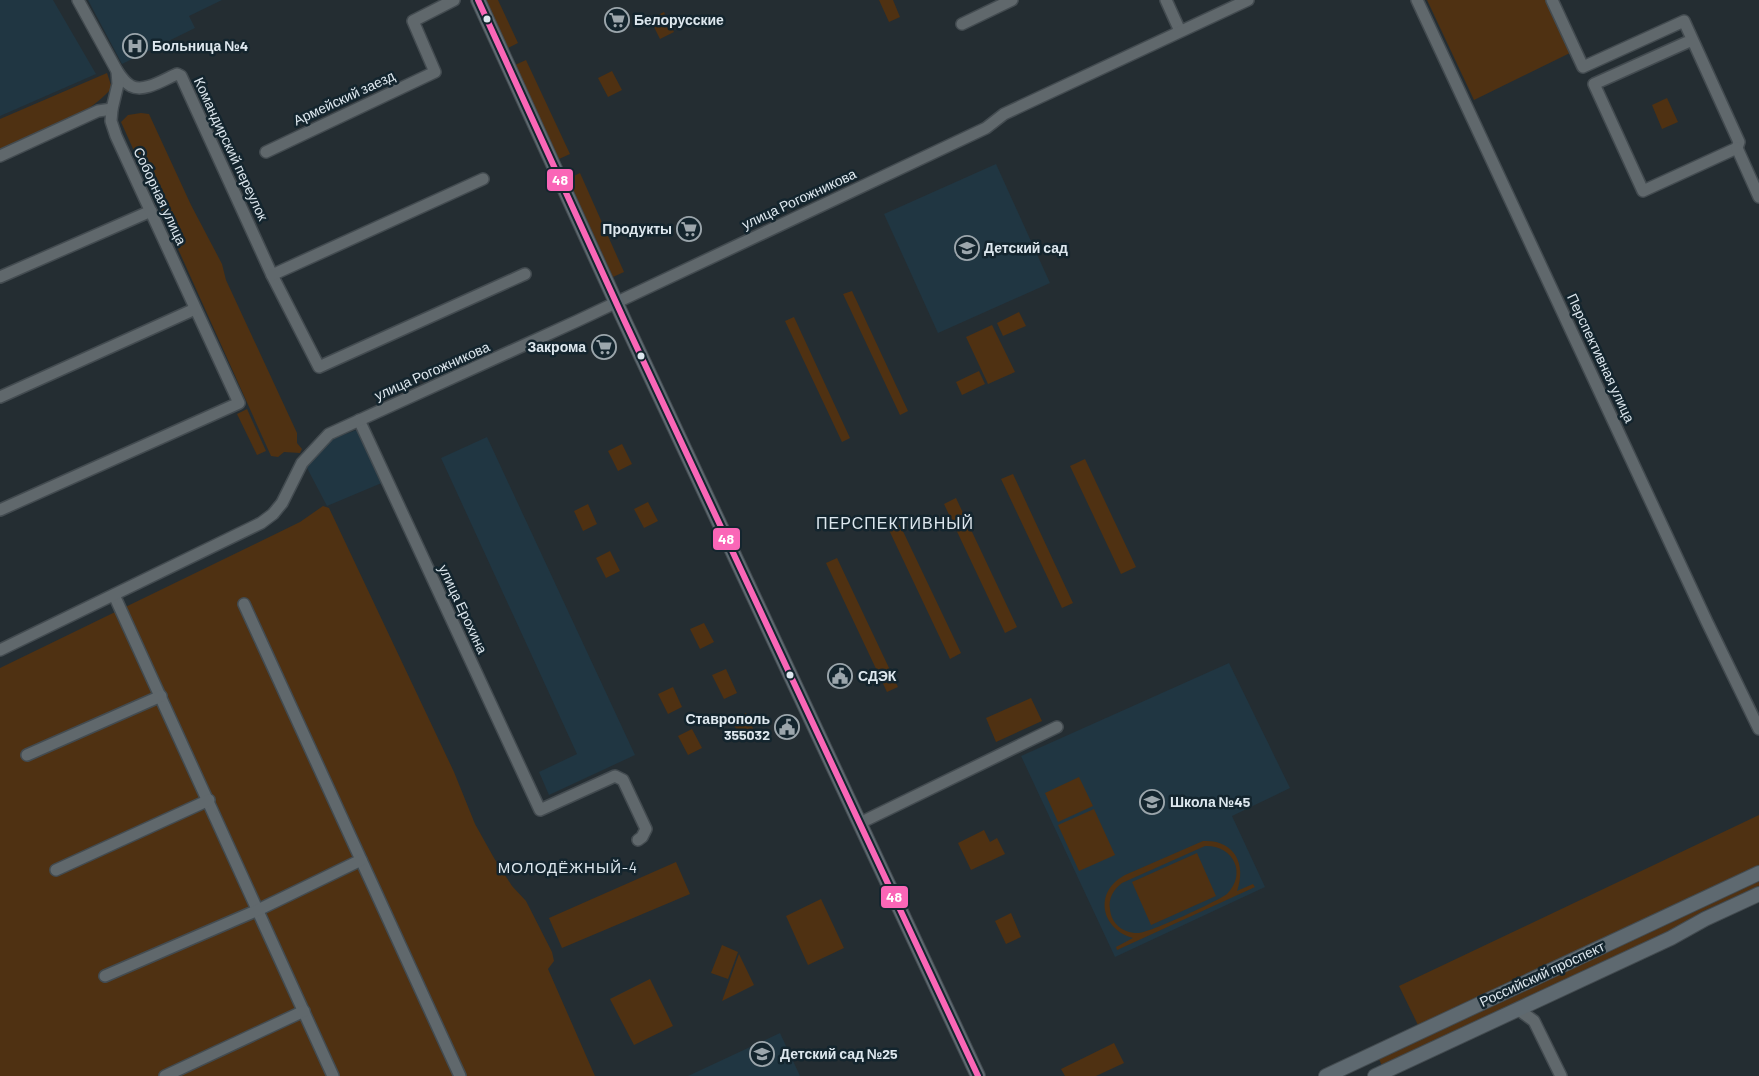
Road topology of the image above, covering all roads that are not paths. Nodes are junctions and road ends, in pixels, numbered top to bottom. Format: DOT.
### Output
graph roads {
  1 [pos="78,0"];
  2 [pos="454,0"];
  3 [pos="478,0"];
  4 [pos="1012,0"];
  5 [pos="1166,0"];
  6 [pos="1248,0"];
  7 [pos="1417,0"];
  8 [pos="1552,0"];
  9 [pos="962,24"];
  10 [pos="1180,31"];
  11 [pos="1692,40"];
  12 [pos="117,72"];
  13 [pos="112,109"];
  14 [pos="1737,148"];
  15 [pos="266,152"];
  16 [pos="0,156"];
  17 [pos="483,179"];
  18 [pos="1759,197"];
  19 [pos="151,211"];
  20 [pos="525,274"];
  21 [pos="272,275"];
  22 [pos="0,277"];
  23 [pos="617,302"];
  24 [pos="196,309"];
  25 [pos="0,397"];
  26 [pos="359,420"];
  27 [pos="0,510"];
  28 [pos="114,595"];
  29 [pos="244,604"];
  30 [pos="0,650"];
  31 [pos="161,696"];
  32 [pos="1057,727"];
  33 [pos="1759,728"];
  34 [pos="27,755"];
  35 [pos="209,800"];
  36 [pos="860,823"];
  37 [pos="638,840"];
  38 [pos="361,860"];
  39 [pos="56,870"];
  40 [pos="1759,873"];
  41 [pos="1759,894"];
  42 [pos="258,910"];
  43 [pos="105,976"];
  44 [pos="1519,1010"];
  45 [pos="304,1011"];
  46 [pos="165,1076"];
  47 [pos="334,1076"];
  48 [pos="460,1076"];
  49 [pos="978,1076"];
  50 [pos="1326,1076"];
  51 [pos="1375,1076"];
  52 [pos="1561,1076"];
  1 -- 12 [label="street"];
  2 -- 15 [label="street, Армейский заезд"];
  3 -- 23 [label="main road"];
  4 -- 9 [label="street"];
  5 -- 10 [label="street"];
  6 -- 10 [label="street, улица Рогожникова"];
  7 -- 33 [label="street, Перспективная улица"];
  8 -- 11 [label="street"];
  10 -- 23 [label="street, улица Рогожникова"];
  11 -- 14 [label="street"];
  11 -- 14 [label="street"];
  12 -- 13 [label="street, Соборная улица"];
  12 -- 21 [label="street, Командирский переулок"];
  13 -- 16 [label="street"];
  13 -- 19 [label="street, Соборная улица"];
  14 -- 18 [label="street"];
  17 -- 21 [label="street"];
  19 -- 22 [label="street"];
  19 -- 24 [label="street, Соборная улица"];
  20 -- 21 [label="street, Командирский переулок"];
  23 -- 26 [label="street, улица Рогожникова"];
  23 -- 36 [label="main road"];
  24 -- 25 [label="street"];
  24 -- 27 [label="street, Соборная улица"];
  26 -- 28 [label="street, улица Рогожникова"];
  26 -- 37 [label="street, улица Ерохина"];
  28 -- 30 [label="street, улица Рогожникова"];
  28 -- 31 [label="street"];
  29 -- 38 [label="street"];
  31 -- 34 [label="street"];
  31 -- 35 [label="street"];
  32 -- 36 [label="street"];
  35 -- 39 [label="street"];
  35 -- 42 [label="street"];
  36 -- 49 [label="main road"];
  38 -- 42 [label="street"];
  38 -- 48 [label="street"];
  40 -- 50 [label="main road, Российский проспект"];
  41 -- 44 [label="main road, Российский проспект"];
  42 -- 43 [label="street"];
  42 -- 45 [label="street"];
  44 -- 51 [label="main road, Российский проспект"];
  44 -- 52 [label="street"];
  45 -- 46 [label="street"];
  45 -- 47 [label="street"];
}
